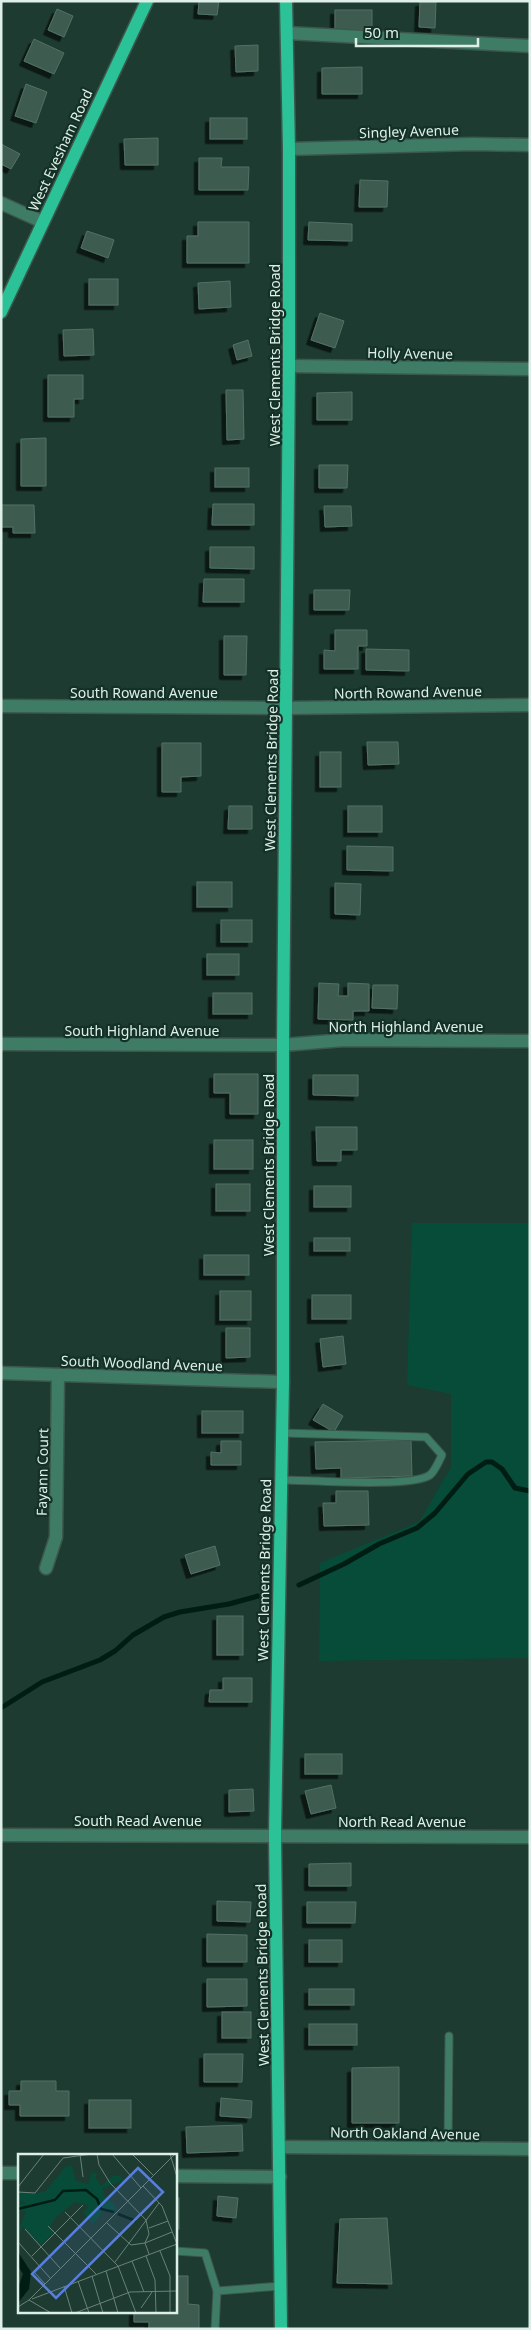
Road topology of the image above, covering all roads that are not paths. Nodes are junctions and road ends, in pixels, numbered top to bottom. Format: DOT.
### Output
graph roads {
  1 [pos="147,1"];
  2 [pos="286,1"];
  3 [pos="287,33"];
  4 [pos="530,46"];
  5 [pos="530,145"];
  6 [pos="289,149"];
  7 [pos="1,203"];
  8 [pos="43,222"];
  9 [pos="1,312"];
  10 [pos="289,366"];
  11 [pos="530,369"];
  12 [pos="530,705"];
  13 [pos="1,706"];
  14 [pos="286,708"];
  15 [pos="530,1042"];
  16 [pos="1,1044"];
  17 [pos="283,1045"];
  18 [pos="1,1373"];
  19 [pos="58,1375"];
  20 [pos="282,1382"];
  21 [pos="282,1433"];
  22 [pos="281,1480"];
  23 [pos="46,1568"];
  24 [pos="274,1835"];
  25 [pos="1,1836"];
  26 [pos="530,1837"];
  27 [pos="449,2036"];
  28 [pos="279,2147"];
  29 [pos="448,2148"];
  30 [pos="530,2149"];
  31 [pos="1,2173"];
  32 [pos="18,2173"];
  33 [pos="176,2176"];
  34 [pos="280,2177"];
  35 [pos="176,2251"];
  36 [pos="281,2286"];
  37 [pos="216,2291"];
  38 [pos="215,2329"];
  39 [pos="281,2329"];
  1 -- 8 [label="main road, West Evesham Road"];
  2 -- 3 [label="main road, West Clements Bridge Road"];
  3 -- 4 [label="street"];
  3 -- 6 [label="main road, West Clements Bridge Road"];
  5 -- 6 [label="street, Singley Avenue"];
  6 -- 10 [label="main road, West Clements Bridge Road"];
  7 -- 8 [label="street"];
  8 -- 9 [label="main road, West Evesham Road"];
  10 -- 11 [label="street, Holly Avenue"];
  10 -- 14 [label="main road, West Clements Bridge Road"];
  12 -- 14 [label="street, North Rowand Avenue"];
  13 -- 14 [label="street, South Rowand Avenue"];
  14 -- 17 [label="main road, West Clements Bridge Road"];
  15 -- 17 [label="street, North Highland Avenue"];
  16 -- 17 [label="street, South Highland Avenue"];
  17 -- 20 [label="main road, West Clements Bridge Road"];
  18 -- 19 [label="street, South Woodland Avenue"];
  19 -- 20 [label="street, South Woodland Avenue"];
  19 -- 23 [label="street, Fayann Court"];
  20 -- 21 [label="main road, West Clements Bridge Road"];
  21 -- 22 [label="main road, West Clements Bridge Road"];
  21 -- 22 [label="lane"];
  22 -- 24 [label="main road, West Clements Bridge Road"];
  24 -- 25 [label="street, South Read Avenue"];
  24 -- 26 [label="street, North Read Avenue"];
  24 -- 28 [label="main road, West Clements Bridge Road"];
  27 -- 29 [label="lane"];
  28 -- 29 [label="street, North Oakland Avenue"];
  28 -- 34 [label="main road, West Clements Bridge Road"];
  29 -- 30 [label="street, North Oakland Avenue"];
  31 -- 32 [label="street"];
  33 -- 34 [label="street"];
  34 -- 36 [label="main road, West Clements Bridge Road"];
  35 -- 37 [label="lane"];
  36 -- 37 [label="lane"];
  36 -- 39 [label="main road, West Clements Bridge Road"];
  37 -- 38 [label="lane"];
}
